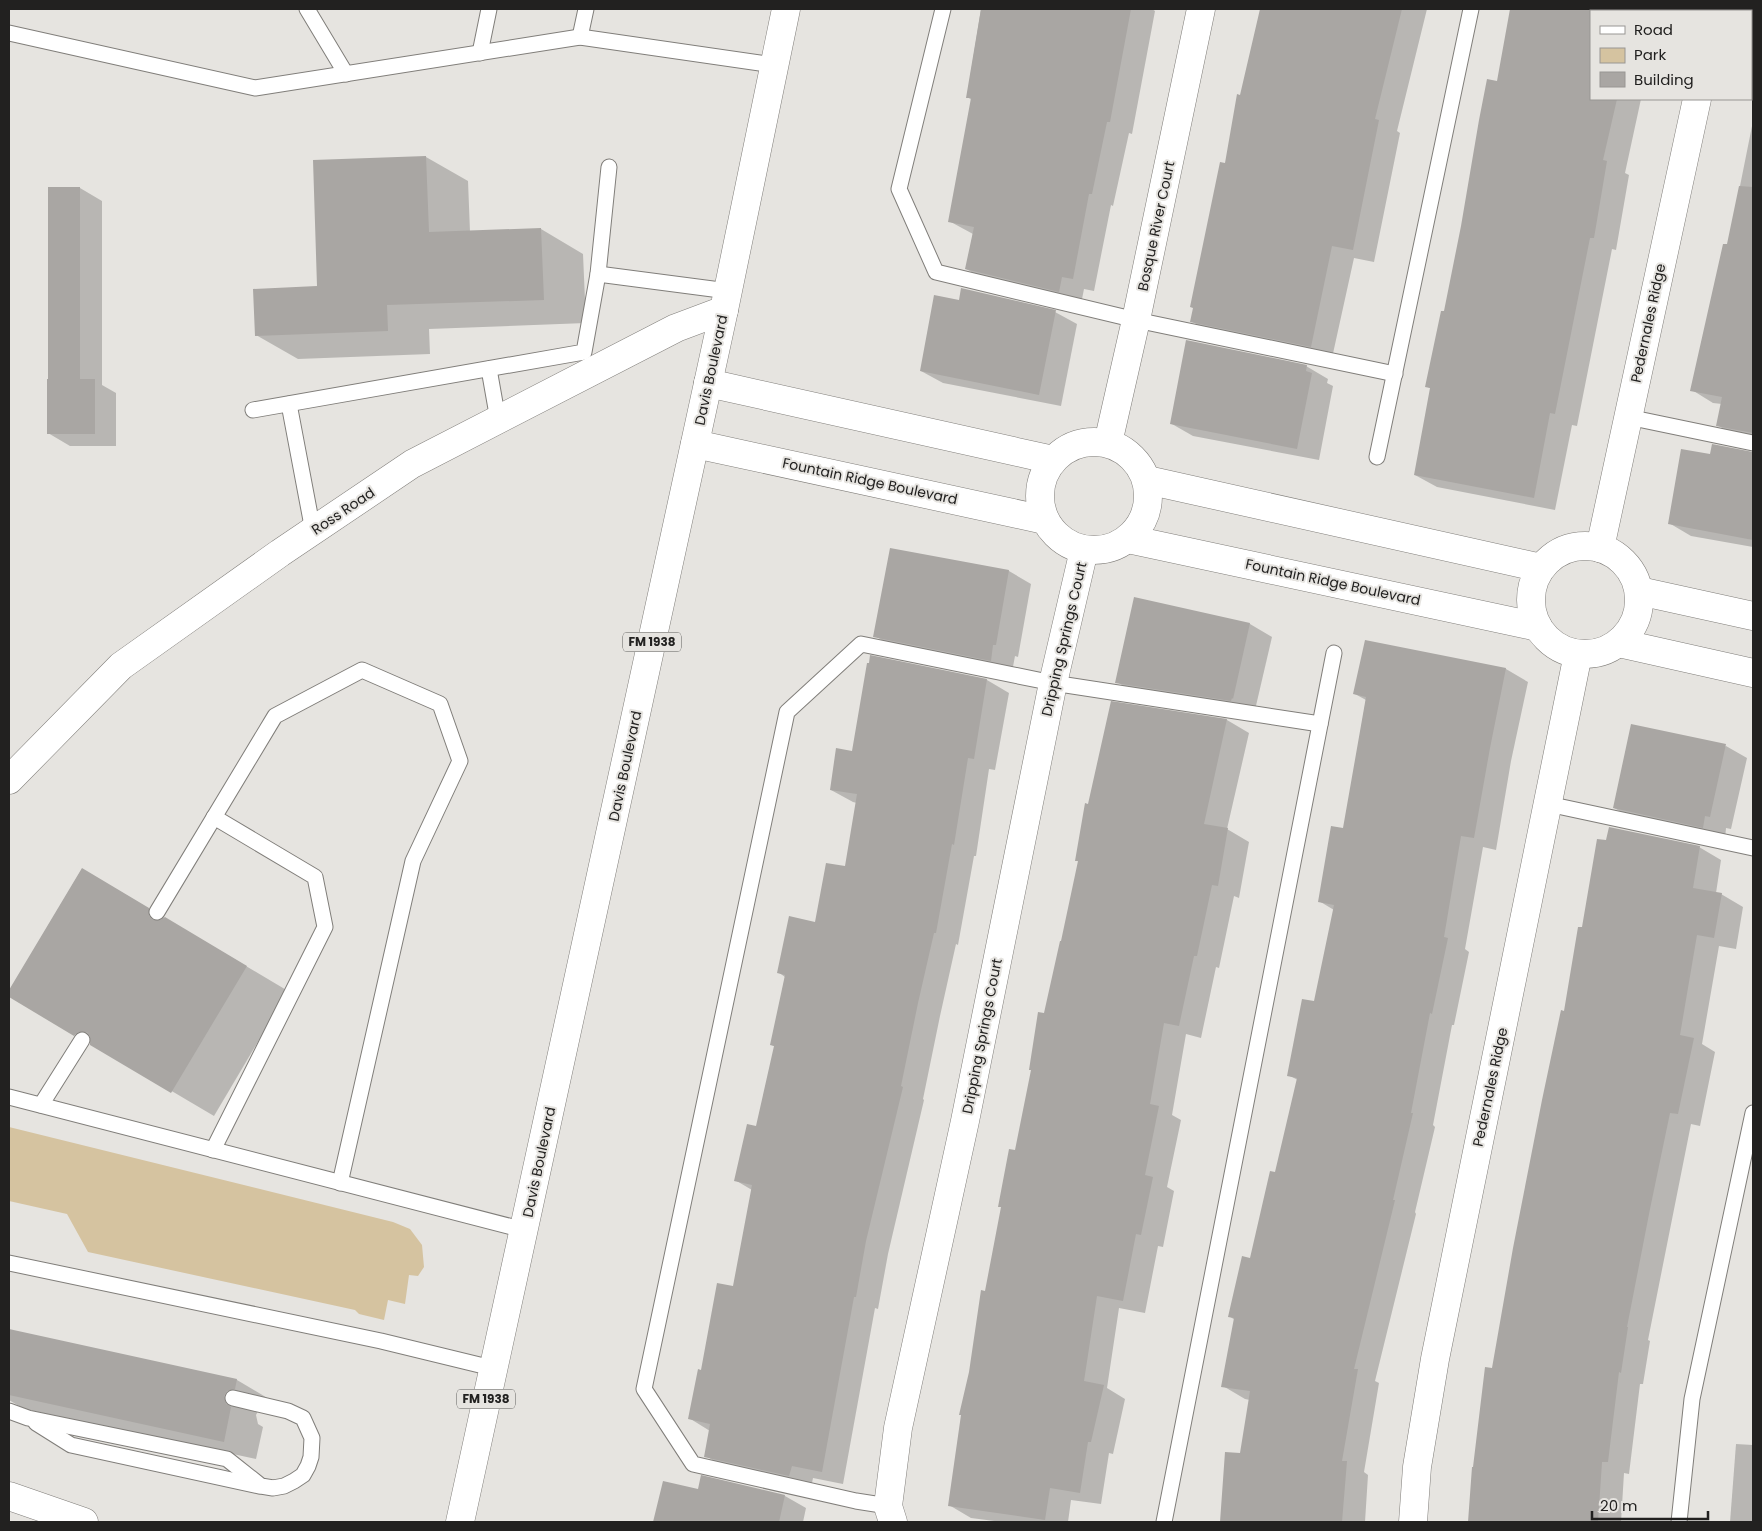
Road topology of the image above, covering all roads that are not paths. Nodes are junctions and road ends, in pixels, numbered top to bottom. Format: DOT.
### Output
graph roads {
  1 [pos="308,9"];
  2 [pos="489,9"];
  3 [pos="586,9"];
  4 [pos="786,9"];
  5 [pos="943,9"];
  6 [pos="1201,9"];
  7 [pos="1471,9"];
  8 [pos="9,33"];
  9 [pos="580,37"];
  10 [pos="480,53"];
  11 [pos="774,65"];
  12 [pos="346,74"];
  13 [pos="1696,100"];
  14 [pos="609,167"];
  15 [pos="598,274"];
  16 [pos="726,301"];
  17 [pos="1136,320"];
  18 [pos="489,369"];
  19 [pos="1395,374"];
  20 [pos="708,383"];
  21 [pos="289,404"];
  22 [pos="253,410"];
  23 [pos="1628,416"];
  24 [pos="498,420"];
  25 [pos="1108,443"];
  26 [pos="1753,443"];
  27 [pos="695,444"];
  28 [pos="1377,457"];
  29 [pos="1053,460"];
  30 [pos="1147,480"];
  31 [pos="1045,520"];
  32 [pos="312,532"];
  33 [pos="1128,538"];
  34 [pos="1600,548"];
  35 [pos="1084,550"];
  36 [pos="1541,568"];
  37 [pos="1639,591"];
  38 [pos="1753,616"];
  39 [pos="1538,627"];
  40 [pos="1619,643"];
  41 [pos="1334,654"];
  42 [pos="1578,654"];
  43 [pos="1753,672"];
  44 [pos="1053,682"];
  45 [pos="1320,724"];
  46 [pos="9,780"];
  47 [pos="1548,804"];
  48 [pos="214,817"];
  49 [pos="1753,848"];
  50 [pos="157,912"];
  51 [pos="82,1040"];
  52 [pos="9,1097"];
  53 [pos="41,1105"];
  54 [pos="1753,1113"];
  55 [pos="213,1150"];
  56 [pos="340,1183"];
  57 [pos="524,1230"];
  58 [pos="9,1263"];
  59 [pos="492,1368"];
  60 [pos="233,1398"];
  61 [pos="9,1412"];
  62 [pos="9,1496"];
  63 [pos="891,1514"];
  64 [pos="84,1522"];
  65 [pos="460,1522"];
  66 [pos="1164,1522"];
  67 [pos="1414,1522"];
  68 [pos="1679,1522"];
  1 -- 12 [label="lane"];
  2 -- 10 [label="lane"];
  3 -- 9 [label="lane"];
  4 -- 11 [label="street, Davis Boulevard / FM 1938"];
  5 -- 17 [label="lane"];
  6 -- 17 [label="street, Bosque River Court"];
  7 -- 19 [label="lane"];
  8 -- 12 [label="lane"];
  9 -- 10 [label="lane"];
  9 -- 11 [label="lane"];
  10 -- 12 [label="lane"];
  11 -- 16 [label="street, Davis Boulevard / FM 1938"];
  13 -- 23 [label="street, Pedernales Ridge"];
  14 -- 15 [label="lane"];
  15 -- 16 [label="lane"];
  15 -- 18 [label="lane"];
  16 -- 20 [label="street, Davis Boulevard / FM 1938"];
  16 -- 24 [label="street, Ross Road"];
  17 -- 19 [label="lane"];
  17 -- 25 [label="street, Bosque River Court"];
  18 -- 21 [label="lane"];
  18 -- 24 [label="lane"];
  19 -- 28 [label="lane"];
  20 -- 27 [label="street, Davis Boulevard / FM 1938"];
  20 -- 29 [label="street"];
  21 -- 22 [label="lane"];
  21 -- 32 [label="lane"];
  23 -- 26 [label="lane"];
  23 -- 34 [label="street, Pedernales Ridge"];
  24 -- 32 [label="street, Ross Road"];
  25 -- 29 [label="street"];
  25 -- 30 [label="street"];
  27 -- 31 [label="street, Fountain Ridge Boulevard"];
  27 -- 57 [label="street, Davis Boulevard / FM 1938"];
  29 -- 31 [label="street"];
  30 -- 33 [label="street"];
  30 -- 36 [label="street"];
  31 -- 35 [label="street"];
  32 -- 46 [label="street, Ross Road"];
  33 -- 35 [label="street"];
  33 -- 39 [label="street, Fountain Ridge Boulevard"];
  34 -- 36 [label="street"];
  34 -- 37 [label="street"];
  35 -- 44 [label="street, Dripping Springs Court"];
  36 -- 39 [label="street"];
  37 -- 38 [label="street"];
  37 -- 40 [label="street"];
  39 -- 42 [label="street"];
  40 -- 42 [label="street"];
  40 -- 43 [label="street"];
  41 -- 45 [label="lane"];
  42 -- 47 [label="street, Pedernales Ridge"];
  44 -- 45 [label="lane"];
  44 -- 63 [label="street, Dripping Springs Court"];
  44 -- 63 [label="lane"];
  45 -- 66 [label="lane"];
  47 -- 49 [label="lane"];
  47 -- 67 [label="street, Pedernales Ridge"];
  48 -- 50 [label="lane"];
  48 -- 55 [label="lane"];
  48 -- 56 [label="lane"];
  51 -- 53 [label="lane"];
  52 -- 53 [label="lane"];
  53 -- 55 [label="lane"];
  54 -- 68 [label="lane"];
  55 -- 56 [label="lane"];
  56 -- 57 [label="lane"];
  57 -- 59 [label="street, Davis Boulevard / FM 1938"];
  58 -- 59 [label="lane"];
  59 -- 65 [label="street, Davis Boulevard / FM 1938"];
  60 -- 61 [label="lane"];
  62 -- 64 [label="street"];
}
